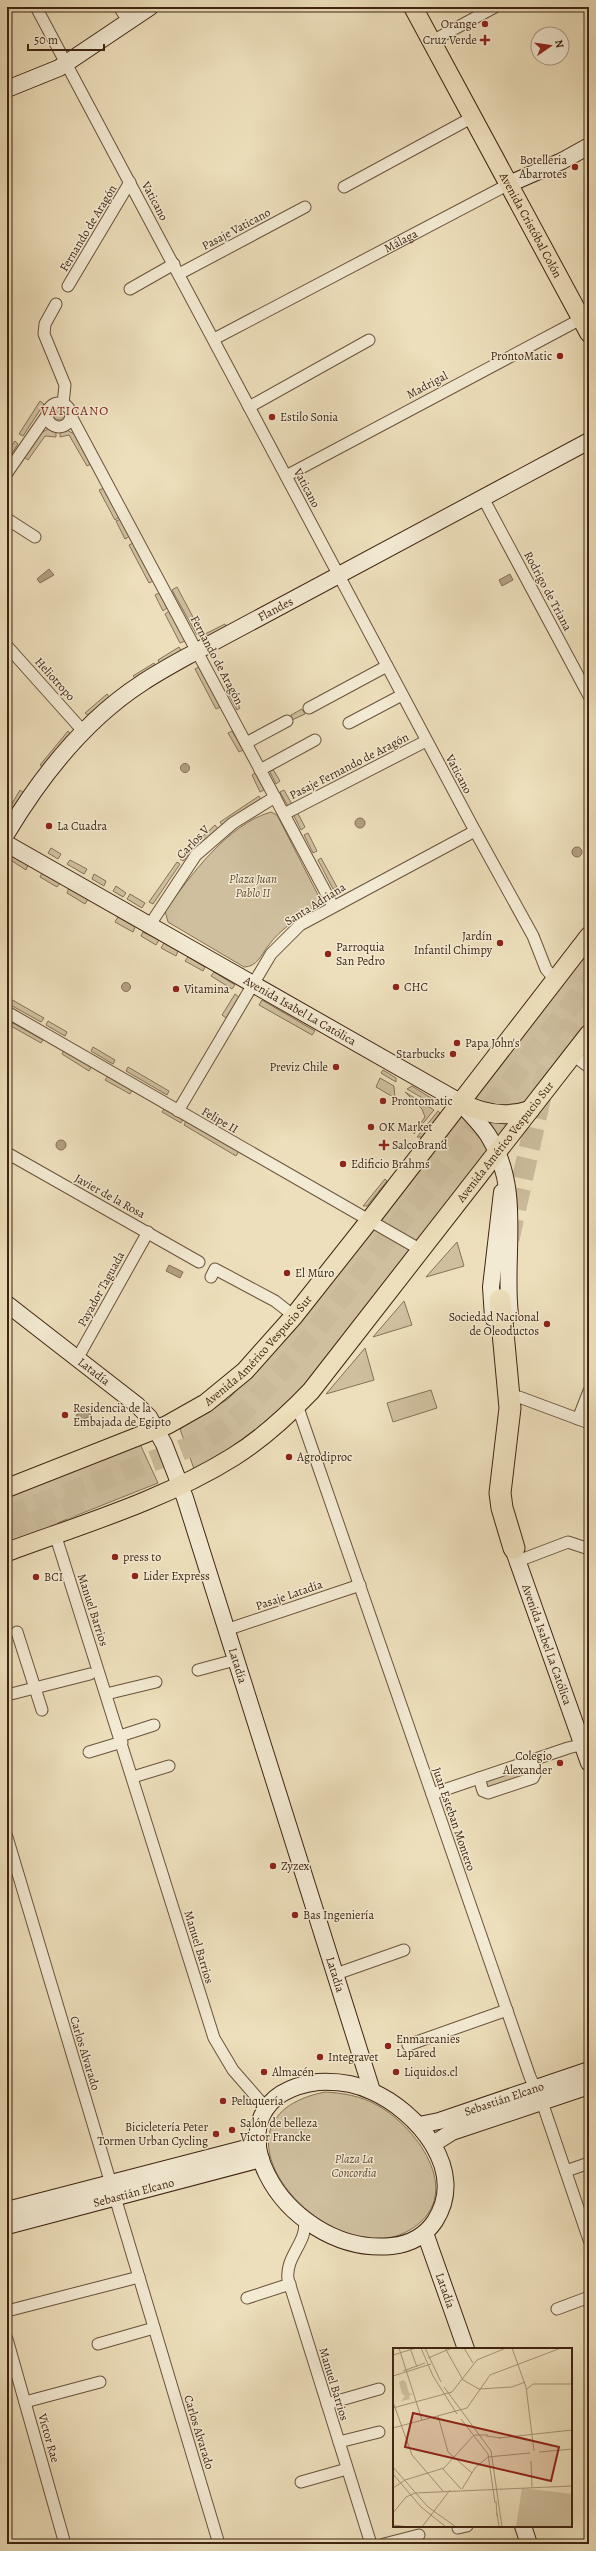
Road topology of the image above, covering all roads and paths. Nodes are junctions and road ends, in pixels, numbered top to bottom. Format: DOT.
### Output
graph roads {
  1 [pos="36,7"];
  2 [pos="119,7"];
  3 [pos="150,7"];
  4 [pos="414,7"];
  5 [pos="495,7"];
  6 [pos="128,22"];
  7 [pos="432,41"];
  8 [pos="66,64"];
  9 [pos="7,89"];
  10 [pos="473,117"];
  11 [pos="589,146"];
  12 [pos="130,182"];
  13 [pos="509,184"];
  14 [pos="344,187"];
  15 [pos="305,207"];
  16 [pos="177,269"];
  17 [pos="68,286"];
  18 [pos="130,289"];
  19 [pos="56,304"];
  20 [pos="585,326"];
  21 [pos="214,339"];
  22 [pos="369,340"];
  23 [pos="63,404"];
  24 [pos="249,407"];
  25 [pos="46,422"];
  26 [pos="72,423"];
  27 [pos="589,441"];
  28 [pos="7,473"];
  29 [pos="286,476"];
  30 [pos="483,498"];
  31 [pos="7,519"];
  32 [pos="35,537"];
  33 [pos="338,576"];
  34 [pos="7,646"];
  35 [pos="197,651"];
  36 [pos="386,666"];
  37 [pos="402,695"];
  38 [pos="589,696"];
  39 [pos="309,708"];
  40 [pos="287,721"];
  41 [pos="349,723"];
  42 [pos="83,731"];
  43 [pos="315,740"];
  44 [pos="426,741"];
  45 [pos="246,743"];
  46 [pos="260,770"];
  47 [pos="276,797"];
  48 [pos="284,814"];
  49 [pos="474,831"];
  50 [pos="7,833"];
  51 [pos="7,844"];
  52 [pos="333,906"];
  53 [pos="149,926"];
  54 [pos="589,936"];
  55 [pos="555,980"];
  56 [pos="252,985"];
  57 [pos="7,1012"];
  58 [pos="589,1034"];
  59 [pos="573,1055"];
  60 [pos="589,1067"];
  61 [pos="460,1102"];
  62 [pos="530,1110"];
  63 [pos="178,1111"];
  64 [pos="7,1153"];
  65 [pos="496,1153"];
  66 [pos="502,1170"];
  67 [pos="369,1221"];
  68 [pos="148,1232"];
  69 [pos="421,1250"];
  70 [pos="199,1262"];
  71 [pos="211,1277"];
  72 [pos="500,1300"];
  73 [pos="7,1304"];
  74 [pos="294,1316"];
  75 [pos="76,1359"];
  76 [pos="589,1391"];
  77 [pos="519,1397"];
  78 [pos="297,1405"];
  79 [pos="578,1419"];
  80 [pos="589,1424"];
  81 [pos="157,1429"];
  82 [pos="180,1486"];
  83 [pos="7,1488"];
  84 [pos="55,1534"];
  85 [pos="589,1549"];
  86 [pos="7,1552"];
  87 [pos="516,1554"];
  88 [pos="360,1585"];
  89 [pos="226,1630"];
  90 [pos="17,1632"];
  91 [pos="235,1660"];
  92 [pos="198,1670"];
  93 [pos="90,1674"];
  94 [pos="156,1682"];
  95 [pos="35,1688"];
  96 [pos="106,1694"];
  97 [pos="7,1695"];
  98 [pos="42,1710"];
  99 [pos="154,1725"];
  100 [pos="121,1738"];
  101 [pos="586,1744"];
  102 [pos="89,1752"];
  103 [pos="531,1760"];
  104 [pos="589,1763"];
  105 [pos="168,1766"];
  106 [pos="133,1778"];
  107 [pos="479,1778"];
  108 [pos="432,1794"];
  109 [pos="7,1837"];
  110 [pos="404,1950"];
  111 [pos="336,1974"];
  112 [pos="507,2010"];
  113 [pos="408,2045"];
  114 [pos="589,2070"];
  115 [pos="589,2086"];
  116 [pos="372,2091"];
  117 [pos="538,2096"];
  118 [pos="267,2109"];
  119 [pos="419,2125"];
  120 [pos="433,2144"];
  121 [pos="259,2152"];
  122 [pos="589,2163"];
  123 [pos="566,2171"];
  124 [pos="113,2190"];
  125 [pos="7,2210"];
  126 [pos="7,2226"];
  127 [pos="304,2227"];
  128 [pos="425,2233"];
  129 [pos="589,2240"];
  130 [pos="139,2277"];
  131 [pos="290,2284"];
  132 [pos="589,2297"];
  133 [pos="247,2298"];
  134 [pos="557,2309"];
  135 [pos="7,2311"];
  136 [pos="154,2328"];
  137 [pos="7,2339"];
  138 [pos="98,2344"];
  139 [pos="466,2348"];
  140 [pos="100,2382"];
  141 [pos="379,2390"];
  142 [pos="25,2402"];
  143 [pos="327,2404"];
  144 [pos="379,2432"];
  145 [pos="339,2442"];
  146 [pos="347,2469"];
  147 [pos="301,2482"];
  148 [pos="523,2527"];
  149 [pos="419,2535"];
  150 [pos="65,2544"];
  151 [pos="219,2544"];
  152 [pos="371,2544"];
  153 [pos="384,2544"];
  154 [pos="529,2544"];
  1 -- 8 [label="street, Vaticano"];
  2 -- 6 [label="street"];
  3 -- 6 [label="street"];
  4 -- 7 [label="main road, Avenida Cristóbal Colón"];
  5 -- 7 [label="street"];
  6 -- 8 [label="street"];
  7 -- 10 [label="main road, Avenida Cristóbal Colón"];
  8 -- 9 [label="street"];
  8 -- 12 [label="street, Vaticano"];
  10 -- 13 [label="main road, Avenida Cristóbal Colón"];
  10 -- 14 [label="street"];
  11 -- 13 [label="street, Málaga"];
  12 -- 16 [label="street, Vaticano"];
  12 -- 17 [label="street, Fernando de Aragón"];
  13 -- 20 [label="main road, Avenida Cristóbal Colón"];
  13 -- 21 [label="street, Málaga"];
  15 -- 16 [label="street, Pasaje Vaticano"];
  16 -- 18 [label="street, Pasaje Vaticano"];
  16 -- 21 [label="street, Vaticano"];
  19 -- 23 [label="street"];
  20 -- 29 [label="street, Madrigal"];
  21 -- 24 [label="street, Vaticano"];
  22 -- 24 [label="street"];
  23 -- 25 [label="street"];
  23 -- 26 [label="street"];
  24 -- 29 [label="street, Vaticano"];
  25 -- 26 [label="street"];
  25 -- 28 [label="street"];
  26 -- 35 [label="street, Fernando de Aragón"];
  27 -- 30 [label="street, Flandes"];
  29 -- 33 [label="street, Vaticano"];
  30 -- 33 [label="street, Flandes"];
  30 -- 38 [label="street, Rodrigo de Triana"];
  31 -- 32 [label="street"];
  33 -- 35 [label="street, Flandes"];
  33 -- 36 [label="street, Vaticano"];
  34 -- 42 [label="street, Heliotropo"];
  35 -- 42 [label="street, Flandes"];
  35 -- 45 [label="street, Fernando de Aragón"];
  36 -- 37 [label="street, Vaticano"];
  36 -- 39 [label="street"];
  37 -- 41 [label="street"];
  37 -- 44 [label="street, Vaticano"];
  40 -- 45 [label="street"];
  42 -- 50 [label="street, Flandes"];
  43 -- 46 [label="street"];
  44 -- 48 [label="street, Pasaje Fernando de Aragón"];
  44 -- 49 [label="street, Vaticano"];
  45 -- 46 [label="street, Fernando de Aragón"];
  46 -- 47 [label="street, Fernando de Aragón"];
  47 -- 48 [label="street, Fernando de Aragón"];
  47 -- 53 [label="street, Carlos V"];
  48 -- 52 [label="street, Fernando de Aragón"];
  49 -- 52 [label="street, Santa Adriana"];
  49 -- 55 [label="street, Vaticano"];
  51 -- 53 [label="street, Avenida Isabel La Católica"];
  52 -- 56 [label="street, Santa Adriana"];
  53 -- 56 [label="street, Avenida Isabel La Católica"];
  54 -- 55 [label="main road, Avenida Américo Vespucio Sur"];
  55 -- 61 [label="main road, Avenida Américo Vespucio Sur"];
  56 -- 61 [label="street, Avenida Isabel La Católica"];
  56 -- 63 [label="street, Santa Adriana"];
  57 -- 63 [label="street, Felipe II"];
  58 -- 59 [label="main road, Avenida Américo Vespucio Sur"];
  59 -- 60 [label="street"];
  59 -- 62 [label="main road, Avenida Américo Vespucio Sur"];
  61 -- 62 [label="main road"];
  61 -- 65 [label="street, Avenida Isabel La Católica"];
  61 -- 67 [label="main road, Avenida Américo Vespucio Sur"];
  62 -- 65 [label="main road, Avenida Américo Vespucio Sur"];
  63 -- 67 [label="street, Felipe II"];
  64 -- 68 [label="street, Javier de la Rosa"];
  65 -- 66 [label="street, Avenida Isabel La Católica"];
  65 -- 69 [label="main road, Avenida Américo Vespucio Sur"];
  66 -- 77 [label="street, Avenida Isabel La Católica"];
  66 -- 87 [label="street, Avenida Isabel La Católica"];
  67 -- 69 [label="street, Felipe II"];
  67 -- 74 [label="main road, Avenida Américo Vespucio Sur"];
  68 -- 70 [label="street, Javier de la Rosa"];
  68 -- 75 [label="street, Payador Taguada"];
  69 -- 78 [label="main road, Avenida Américo Vespucio Sur"];
  71 -- 74 [label="street"];
  72 -- 87 [label="highway"];
  73 -- 75 [label="street, Latadía"];
  74 -- 81 [label="main road, Avenida Américo Vespucio Sur"];
  75 -- 81 [label="street, Latadía"];
  76 -- 79 [label="street"];
  77 -- 79 [label="street"];
  77 -- 87 [label="street, Avenida Isabel La Católica"];
  78 -- 82 [label="main road, Avenida Américo Vespucio Sur"];
  78 -- 88 [label="street, Juan Esteban Montero"];
  79 -- 80 [label="street"];
  81 -- 82 [label="street, Latadía"];
  81 -- 83 [label="main road, Avenida Américo Vespucio Sur"];
  82 -- 84 [label="main road, Avenida Américo Vespucio Sur"];
  82 -- 89 [label="street, Latadía"];
  84 -- 86 [label="main road, Avenida Américo Vespucio Sur"];
  84 -- 96 [label="street, Manuel Barrios"];
  85 -- 87 [label="street"];
  87 -- 101 [label="street, Avenida Isabel La Católica"];
  88 -- 89 [label="street, Pasaje Latadía"];
  88 -- 108 [label="street, Juan Esteban Montero"];
  89 -- 91 [label="street, Latadía"];
  90 -- 95 [label="street"];
  91 -- 92 [label="street"];
  91 -- 111 [label="street, Latadía"];
  93 -- 95 [label="street"];
  94 -- 96 [label="street"];
  95 -- 97 [label="street"];
  95 -- 98 [label="street"];
  96 -- 100 [label="street, Manuel Barrios"];
  99 -- 100 [label="street"];
  100 -- 102 [label="street"];
  100 -- 106 [label="street, Manuel Barrios"];
  101 -- 103 [label="street"];
  101 -- 104 [label="street, Avenida Isabel La Católica"];
  103 -- 107 [label="street"];
  103 -- 107 [label="street"];
  105 -- 106 [label="street"];
  106 -- 118 [label="street, Manuel Barrios"];
  107 -- 108 [label="street"];
  108 -- 112 [label="street, Juan Esteban Montero"];
  109 -- 124 [label="street, Carlos Alvarado"];
  110 -- 111 [label="street"];
  111 -- 116 [label="street, Latadía"];
  112 -- 113 [label="street"];
  112 -- 117 [label="street, Juan Esteban Montero"];
  114 -- 117 [label="street, Sebastián Elcano"];
  115 -- 117 [label="street, Sebastián Elcano"];
  116 -- 118 [label="street"];
  116 -- 119 [label="street"];
  117 -- 119 [label="street, Sebastián Elcano"];
  117 -- 120 [label="street, Sebastián Elcano"];
  117 -- 123 [label="street, Juan Esteban Montero"];
  118 -- 121 [label="street"];
  119 -- 120 [label="street"];
  120 -- 128 [label="street"];
  121 -- 124 [label="street, Sebastián Elcano"];
  121 -- 127 [label="street"];
  122 -- 123 [label="street"];
  123 -- 129 [label="street, Juan Esteban Montero"];
  124 -- 125 [label="street, Sebastián Elcano"];
  124 -- 126 [label="street, Sebastián Elcano"];
  124 -- 130 [label="street, Carlos Alvarado"];
  127 -- 128 [label="street"];
  127 -- 131 [label="street, Manuel Barrios"];
  128 -- 139 [label="street, Latadía"];
  130 -- 135 [label="street"];
  130 -- 136 [label="street, Carlos Alvarado"];
  131 -- 133 [label="street"];
  131 -- 143 [label="street, Manuel Barrios"];
  132 -- 134 [label="street"];
  136 -- 138 [label="street"];
  136 -- 151 [label="street, Carlos Alvarado"];
  137 -- 142 [label="street, Víctor Rae"];
  140 -- 142 [label="street"];
  141 -- 143 [label="street"];
  142 -- 150 [label="street, Víctor Rae"];
  143 -- 145 [label="street, Manuel Barrios"];
  144 -- 145 [label="street"];
  145 -- 146 [label="street, Manuel Barrios"];
  146 -- 147 [label="street"];
  146 -- 152 [label="street, Manuel Barrios"];
  148 -- 154 [label="street"];
  149 -- 153 [label="street"];
}
